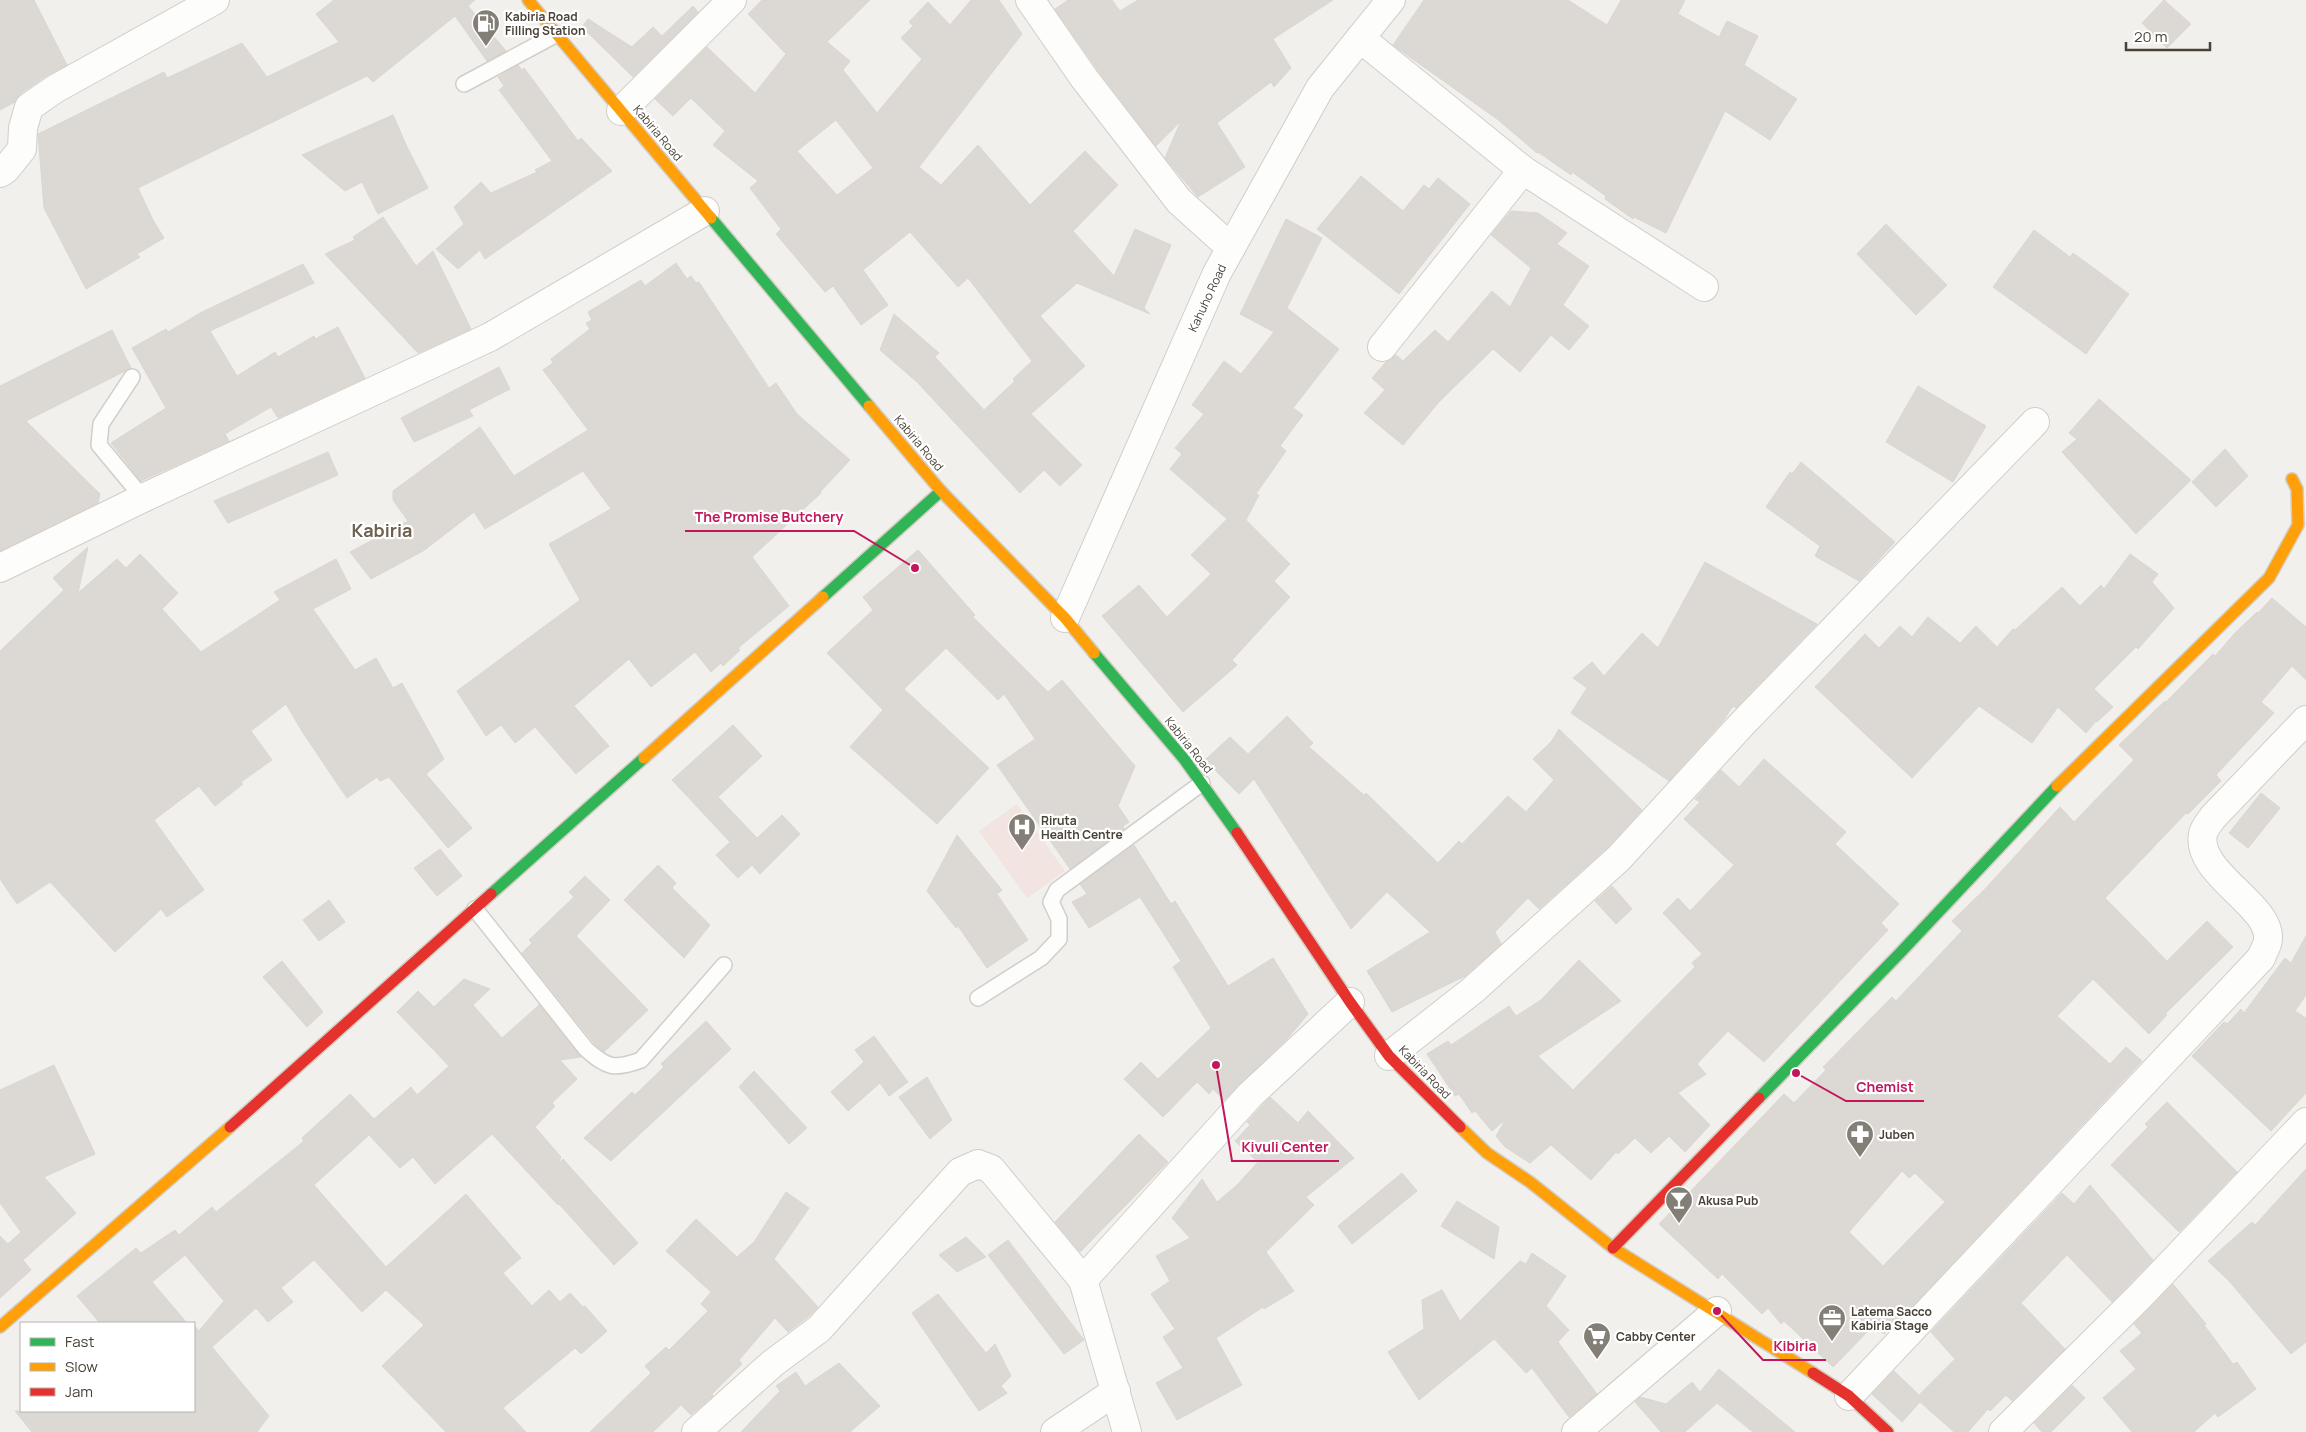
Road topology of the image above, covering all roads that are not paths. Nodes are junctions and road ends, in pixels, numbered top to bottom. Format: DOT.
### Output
graph roads {
  1 [pos="215,0"];
  2 [pos="528,0"];
  3 [pos="732,0"];
  4 [pos="1030,0"];
  5 [pos="1390,0"];
  6 [pos="557,34"];
  7 [pos="1360,38"];
  8 [pos="464,84"];
  9 [pos="621,111"];
  10 [pos="1523,170"];
  11 [pos="0,173"];
  12 [pos="705,210"];
  13 [pos="1231,248"];
  14 [pos="1704,287"];
  15 [pos="1382,347"];
  16 [pos="132,377"];
  17 [pos="2035,422"];
  18 [pos="2292,480"];
  19 [pos="941,491"];
  20 [pos="143,498"];
  21 [pos="0,568"];
  22 [pos="1065,618"];
  23 [pos="2306,720"];
  24 [pos="1202,783"];
  25 [pos="475,909"];
  26 [pos="724,966"];
  27 [pos="978,998"];
  28 [pos="1350,1002"];
  29 [pos="1389,1056"];
  30 [pos="2306,1122"];
  31 [pos="1613,1248"];
  32 [pos="1083,1280"];
  33 [pos="1717,1311"];
  34 [pos="0,1327"];
  35 [pos="1116,1391"];
  36 [pos="1849,1396"];
  37 [pos="696,1432"];
  38 [pos="1055,1432"];
  39 [pos="1128,1432"];
  40 [pos="1576,1432"];
  41 [pos="1888,1432"];
  42 [pos="2003,1432"];
  1 -- 11 [label="street"];
  2 -- 6 [label="street, Kabiria Road"];
  3 -- 9 [label="street"];
  4 -- 13 [label="street"];
  5 -- 7 [label="street, Kahuho Road"];
  6 -- 8 [label="lane"];
  6 -- 9 [label="street, Kabiria Road"];
  7 -- 10 [label="street"];
  7 -- 13 [label="street, Kahuho Road"];
  9 -- 12 [label="street, Kabiria Road"];
  10 -- 14 [label="street"];
  10 -- 15 [label="street"];
  12 -- 19 [label="street, Kabiria Road"];
  12 -- 20 [label="street"];
  13 -- 22 [label="street, Kahuho Road"];
  16 -- 20 [label="lane"];
  17 -- 29 [label="street"];
  18 -- 31 [label="street"];
  19 -- 22 [label="street, Kabiria Road"];
  19 -- 25 [label="street"];
  20 -- 21 [label="street"];
  22 -- 24 [label="street, Kabiria Road"];
  23 -- 36 [label="street"];
  24 -- 27 [label="lane"];
  24 -- 28 [label="street, Kabiria Road"];
  25 -- 26 [label="lane"];
  25 -- 34 [label="street"];
  28 -- 29 [label="street, Kabiria Road"];
  28 -- 32 [label="street"];
  29 -- 31 [label="street, Kabiria Road"];
  30 -- 42 [label="street"];
  31 -- 33 [label="street, Kabiria Road"];
  32 -- 35 [label="street"];
  32 -- 37 [label="street"];
  33 -- 36 [label="street, Kabiria Road"];
  33 -- 40 [label="street"];
  35 -- 38 [label="street"];
  35 -- 39 [label="street"];
  36 -- 41 [label="street, Kabiria Road"];
}
